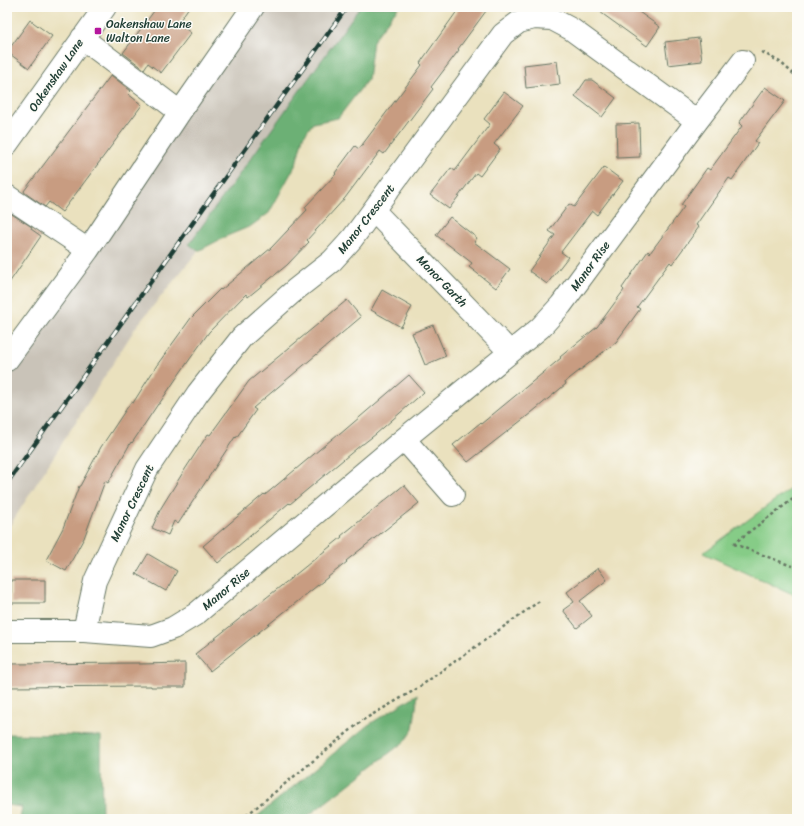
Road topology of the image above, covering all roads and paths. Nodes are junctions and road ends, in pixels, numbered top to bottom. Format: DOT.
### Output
graph roads {
  1 [pos="105,7"];
  2 [pos="252,7"];
  3 [pos="82,38"];
  4 [pos="743,61"];
  5 [pos="797,78"];
  6 [pos="180,112"];
  7 [pos="697,121"];
  8 [pos="7,144"];
  9 [pos="7,196"];
  10 [pos="374,211"];
  11 [pos="88,250"];
  12 [pos="510,352"];
  13 [pos="7,360"];
  14 [pos="404,439"];
  15 [pos="453,495"];
  16 [pos="797,496"];
  17 [pos="797,568"];
  18 [pos="541,600"];
  19 [pos="7,631"];
  20 [pos="84,631"];
  21 [pos="242,819"];
  1 -- 3 [label="street, Oakenshaw Lane"];
  2 -- 6 [label="street"];
  3 -- 6 [label="street"];
  3 -- 8 [label="street, Oakenshaw Lane"];
  4 -- 5 [label="path"];
  4 -- 7 [label="street, Manor Rise"];
  6 -- 11 [label="street"];
  7 -- 10 [label="street, Manor Crescent"];
  7 -- 12 [label="street, Manor Rise"];
  9 -- 11 [label="street"];
  10 -- 12 [label="street, Manor Garth"];
  10 -- 20 [label="street, Manor Crescent"];
  11 -- 13 [label="street"];
  12 -- 14 [label="street, Manor Rise"];
  14 -- 15 [label="street"];
  14 -- 20 [label="street, Manor Rise"];
  16 -- 17 [label="path"];
  18 -- 21 [label="path"];
  19 -- 20 [label="street, Manor Rise"];
}
